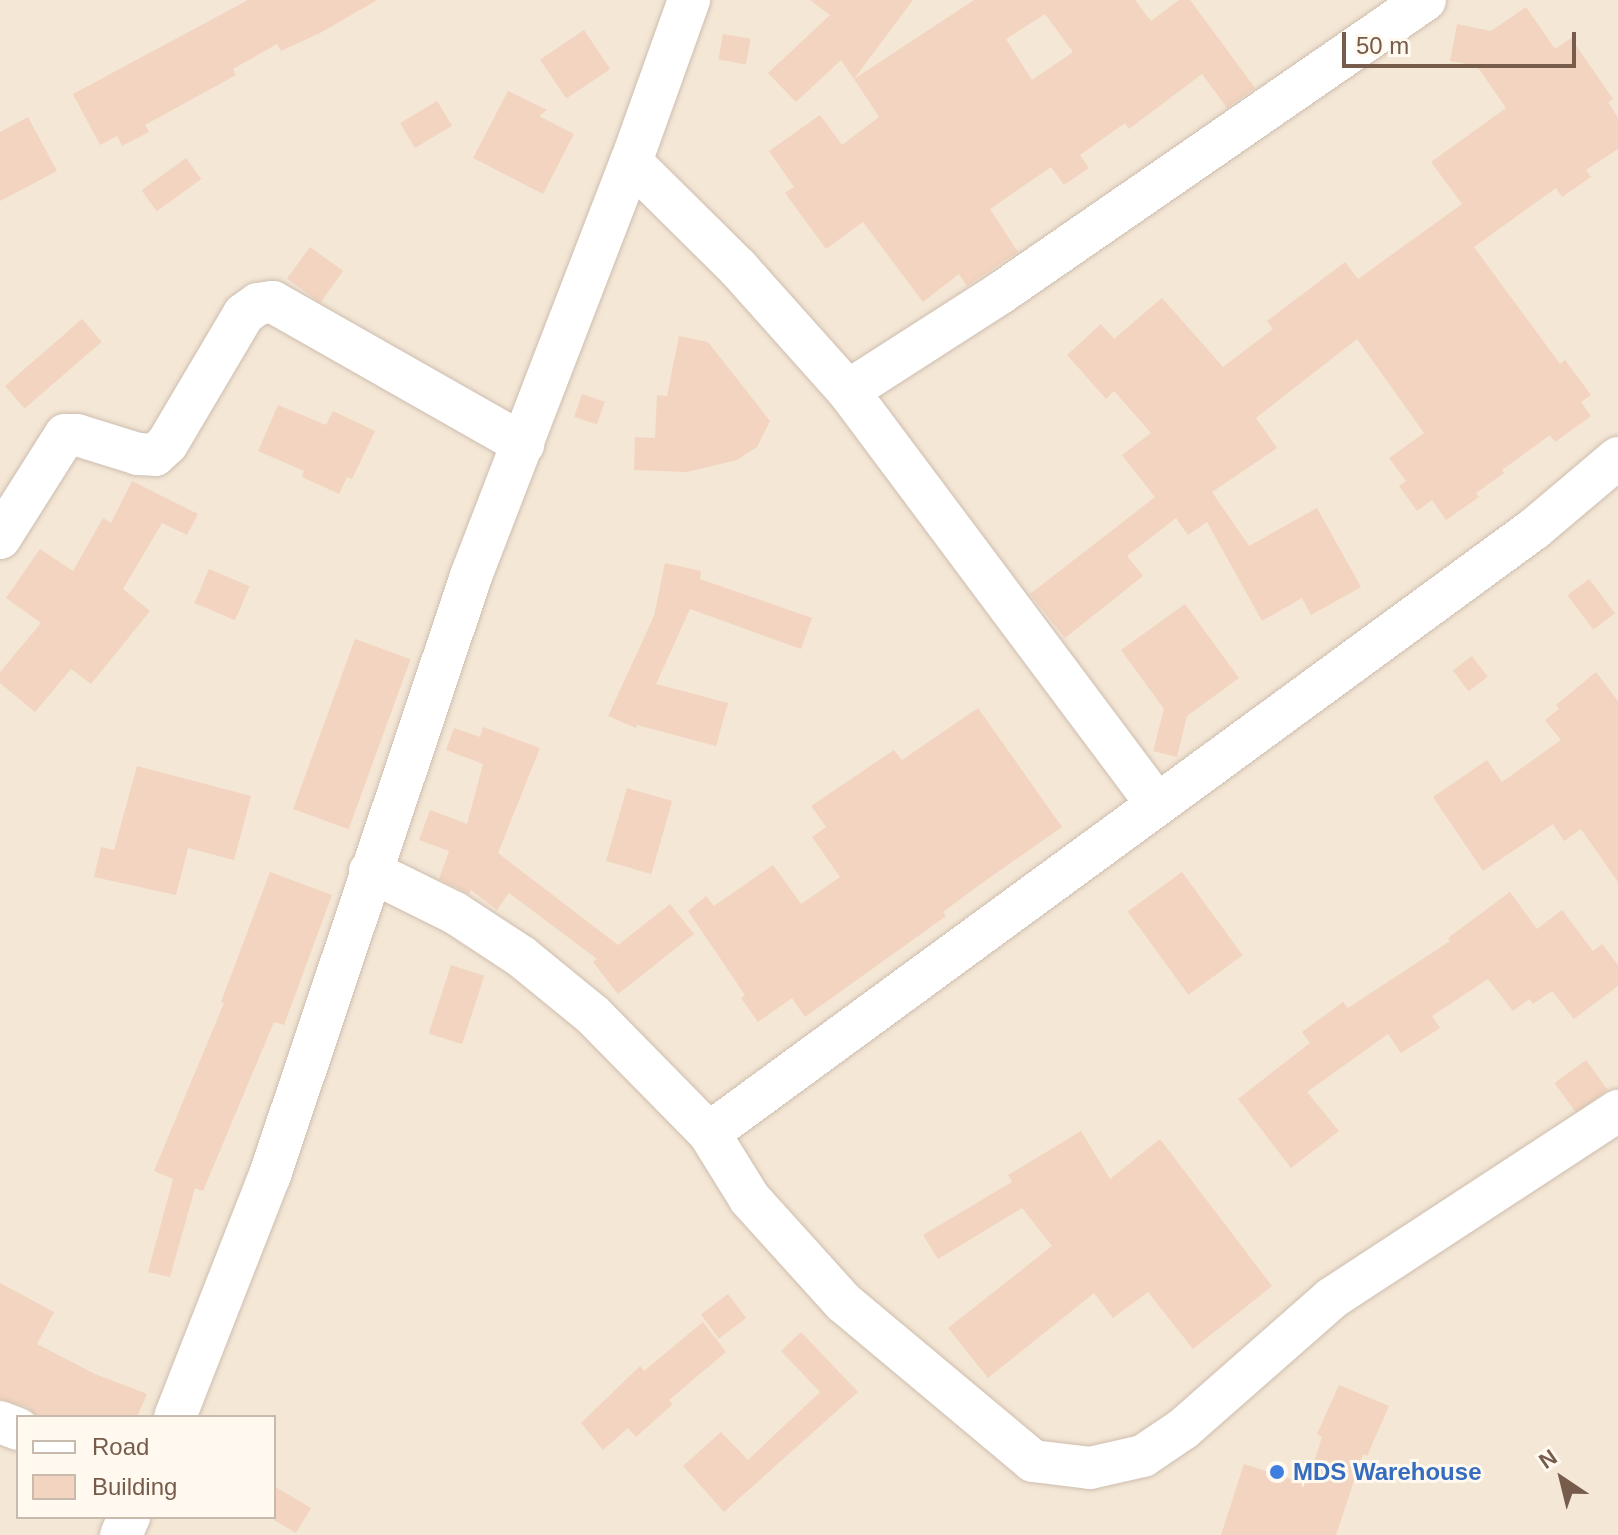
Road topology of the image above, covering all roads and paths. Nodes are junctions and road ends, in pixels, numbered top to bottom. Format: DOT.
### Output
graph roads {
  1 [pos="689,0"];
  2 [pos="1425,0"];
  3 [pos="631,162"];
  4 [pos="848,391"];
  5 [pos="523,444"];
  6 [pos="1618,458"];
  7 [pos="0,538"];
  8 [pos="1156,803"];
  9 [pos="370,871"];
  10 [pos="1618,1111"];
  11 [pos="709,1133"];
  12 [pos="176,1415"];
  1 -- 3 [label="street"];
  2 -- 4 [label="street"];
  3 -- 4 [label="street"];
  3 -- 5 [label="street"];
  4 -- 8 [label="street"];
  5 -- 7 [label="street"];
  5 -- 9 [label="street"];
  6 -- 8 [label="street"];
  8 -- 11 [label="street"];
  9 -- 11 [label="street"];
  9 -- 12 [label="street"];
  10 -- 11 [label="street"];
}
